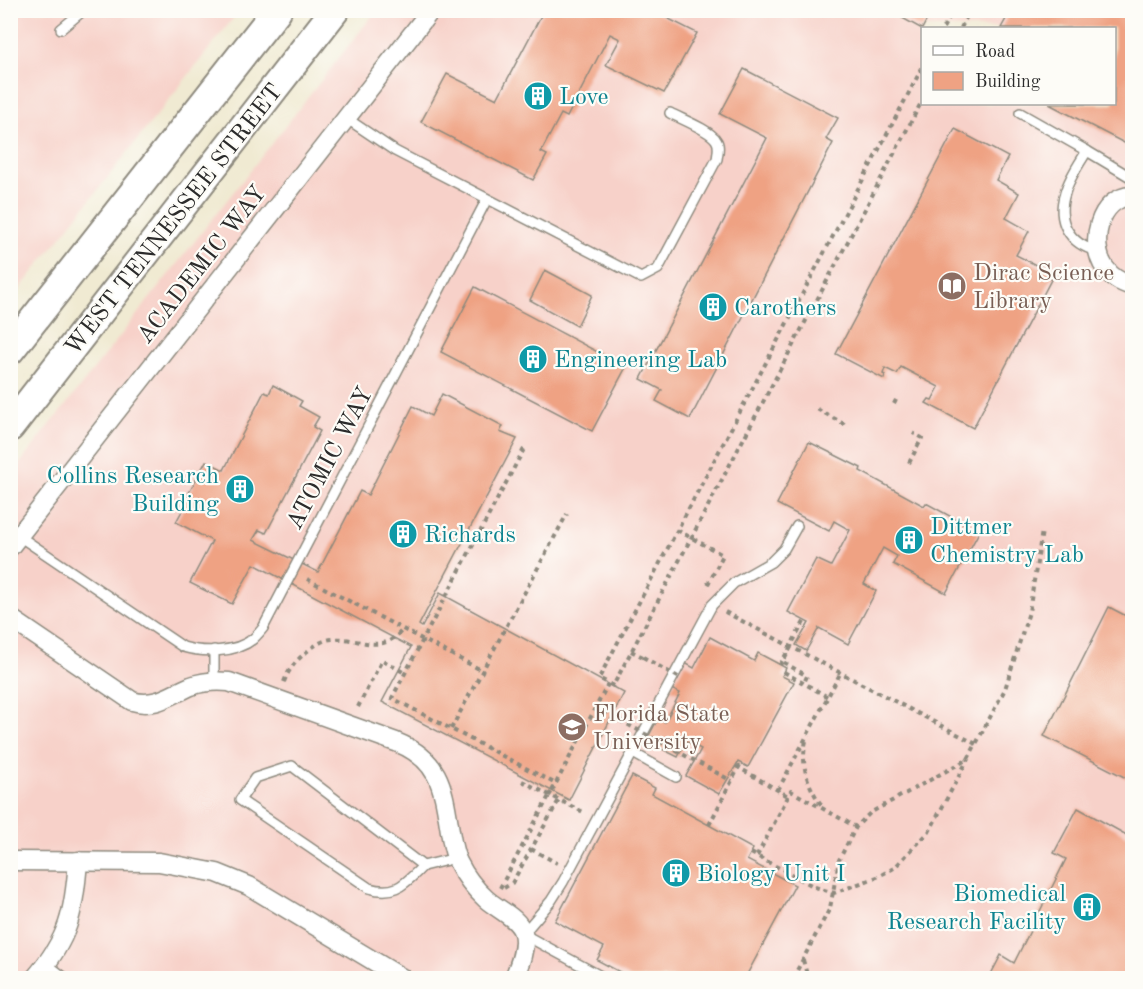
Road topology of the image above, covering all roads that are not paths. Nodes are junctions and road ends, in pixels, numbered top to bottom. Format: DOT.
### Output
graph roads {
  1 [pos="81,10"];
  2 [pos="278,10"];
  3 [pos="335,10"];
  4 [pos="431,10"];
  5 [pos="62,30"];
  6 [pos="670,113"];
  7 [pos="1020,113"];
  8 [pos="346,118"];
  9 [pos="1087,151"];
  10 [pos="1132,177"];
  11 [pos="1132,196"];
  12 [pos="487,199"];
  13 [pos="1097,251"];
  14 [pos="1132,286"];
  15 [pos="10,350"];
  16 [pos="10,427"];
  17 [pos="797,526"];
  18 [pos="15,542"];
  19 [pos="10,618"];
  20 [pos="214,650"];
  21 [pos="214,681"];
  22 [pos="633,753"];
  23 [pos="676,777"];
  24 [pos="456,858"];
  25 [pos="10,861"];
  26 [pos="78,861"];
  27 [pos="423,866"];
  28 [pos="523,934"];
  29 [pos="41,971"];
  30 [pos="65,978"];
  31 [pos="402,978"];
  32 [pos="514,978"];
  33 [pos="604,978"];
  1 -- 5 [label="lane"];
  2 -- 15 [label="main road, WEST TENNESSEE STREET"];
  3 -- 16 [label="main road, WEST TENNESSEE STREET"];
  4 -- 8 [label="street, ACADEMIC WAY"];
  6 -- 12 [label="lane"];
  7 -- 9 [label="lane"];
  8 -- 12 [label="lane"];
  8 -- 18 [label="street, ACADEMIC WAY"];
  9 -- 10 [label="lane"];
  9 -- 13 [label="lane"];
  11 -- 13 [label="street"];
  12 -- 20 [label="lane, ATOMIC WAY"];
  13 -- 14 [label="street"];
  17 -- 22 [label="lane"];
  18 -- 20 [label="lane, ATOMIC WAY"];
  19 -- 21 [label="street"];
  20 -- 21 [label="lane"];
  21 -- 24 [label="street"];
  22 -- 23 [label="lane"];
  22 -- 28 [label="lane"];
  24 -- 27 [label="lane"];
  24 -- 28 [label="street"];
  25 -- 26 [label="street"];
  26 -- 29 [label="street"];
  26 -- 31 [label="street"];
  27 -- 27 [label="lane"];
  28 -- 32 [label="street"];
  28 -- 33 [label="lane"];
  29 -- 30 [label="lane"];
}
